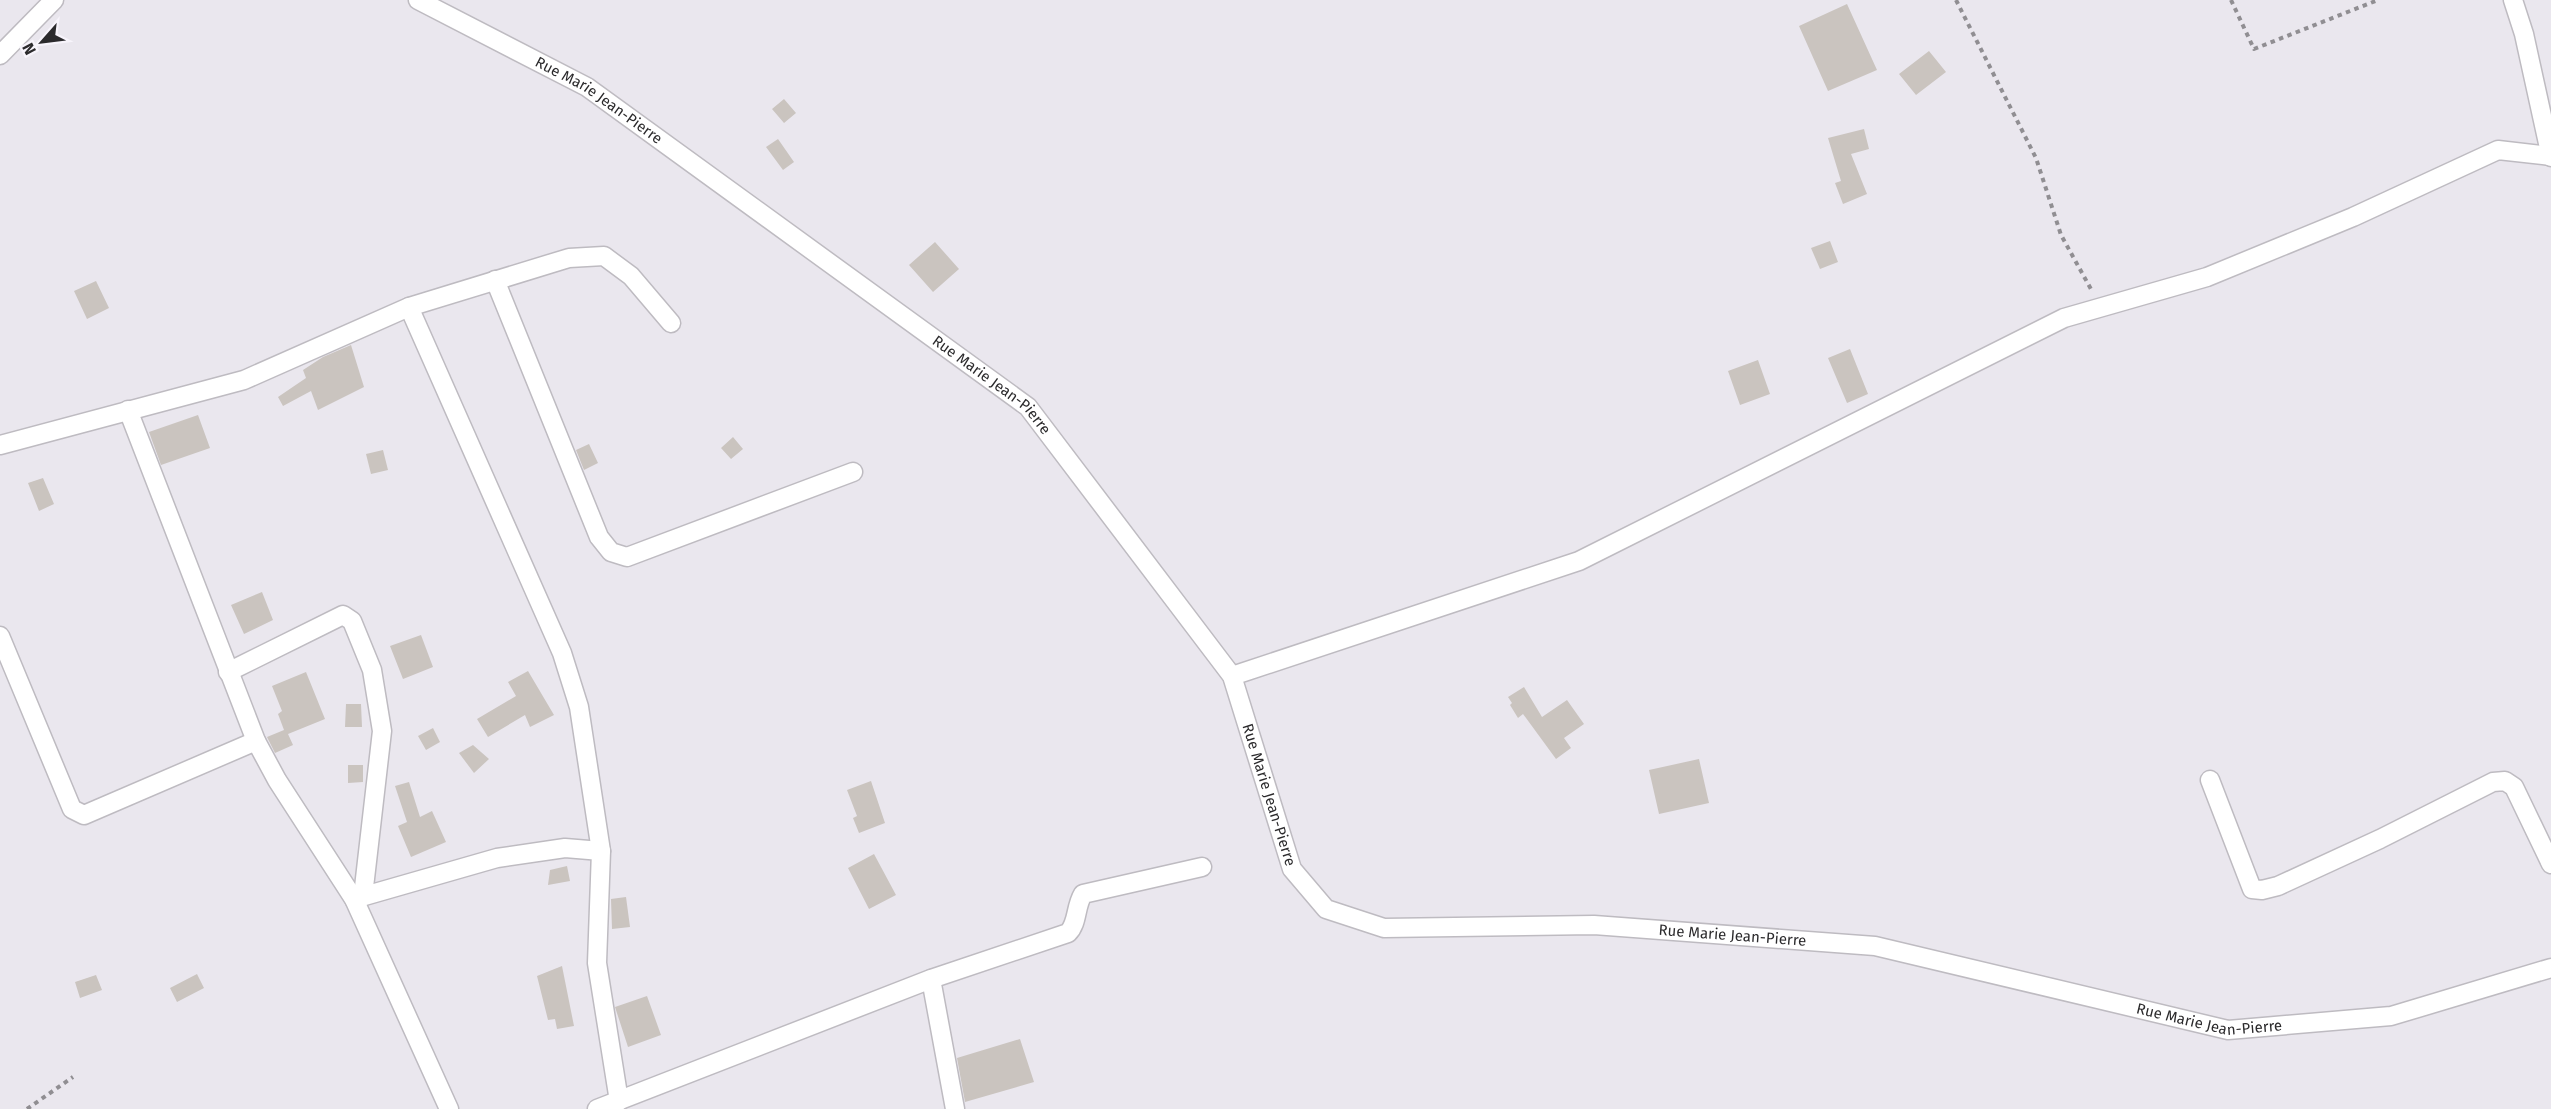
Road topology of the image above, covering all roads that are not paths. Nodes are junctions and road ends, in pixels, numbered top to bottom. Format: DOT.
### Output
graph roads {
  1 [pos="54,0"];
  2 [pos="418,0"];
  3 [pos="2513,0"];
  4 [pos="0,55"];
  5 [pos="2551,157"];
  6 [pos="495,280"];
  7 [pos="409,308"];
  8 [pos="671,323"];
  9 [pos="128,410"];
  10 [pos="0,445"];
  11 [pos="853,472"];
  12 [pos="0,636"];
  13 [pos="228,672"];
  14 [pos="1232,676"];
  15 [pos="256,741"];
  16 [pos="2210,780"];
  17 [pos="601,851"];
  18 [pos="2551,864"];
  19 [pos="1202,867"];
  20 [pos="358,898"];
  21 [pos="2551,968"];
  22 [pos="931,979"];
  23 [pos="619,1101"];
  24 [pos="449,1109"];
  25 [pos="597,1109"];
  26 [pos="955,1109"];
  1 -- 4 [label="street"];
  2 -- 14 [label="street, Rue Marie Jean-Pierre"];
  3 -- 5 [label="street"];
  5 -- 14 [label="street"];
  6 -- 7 [label="street"];
  6 -- 8 [label="street"];
  6 -- 11 [label="street"];
  7 -- 9 [label="street"];
  7 -- 17 [label="street"];
  9 -- 10 [label="street"];
  9 -- 13 [label="street"];
  12 -- 15 [label="street"];
  13 -- 15 [label="street"];
  13 -- 20 [label="street"];
  14 -- 21 [label="street, Rue Marie Jean-Pierre"];
  15 -- 20 [label="street"];
  16 -- 18 [label="street"];
  17 -- 20 [label="street"];
  17 -- 23 [label="street"];
  19 -- 22 [label="street"];
  20 -- 24 [label="street"];
  22 -- 23 [label="street"];
  22 -- 26 [label="street"];
  23 -- 25 [label="street"];
}
